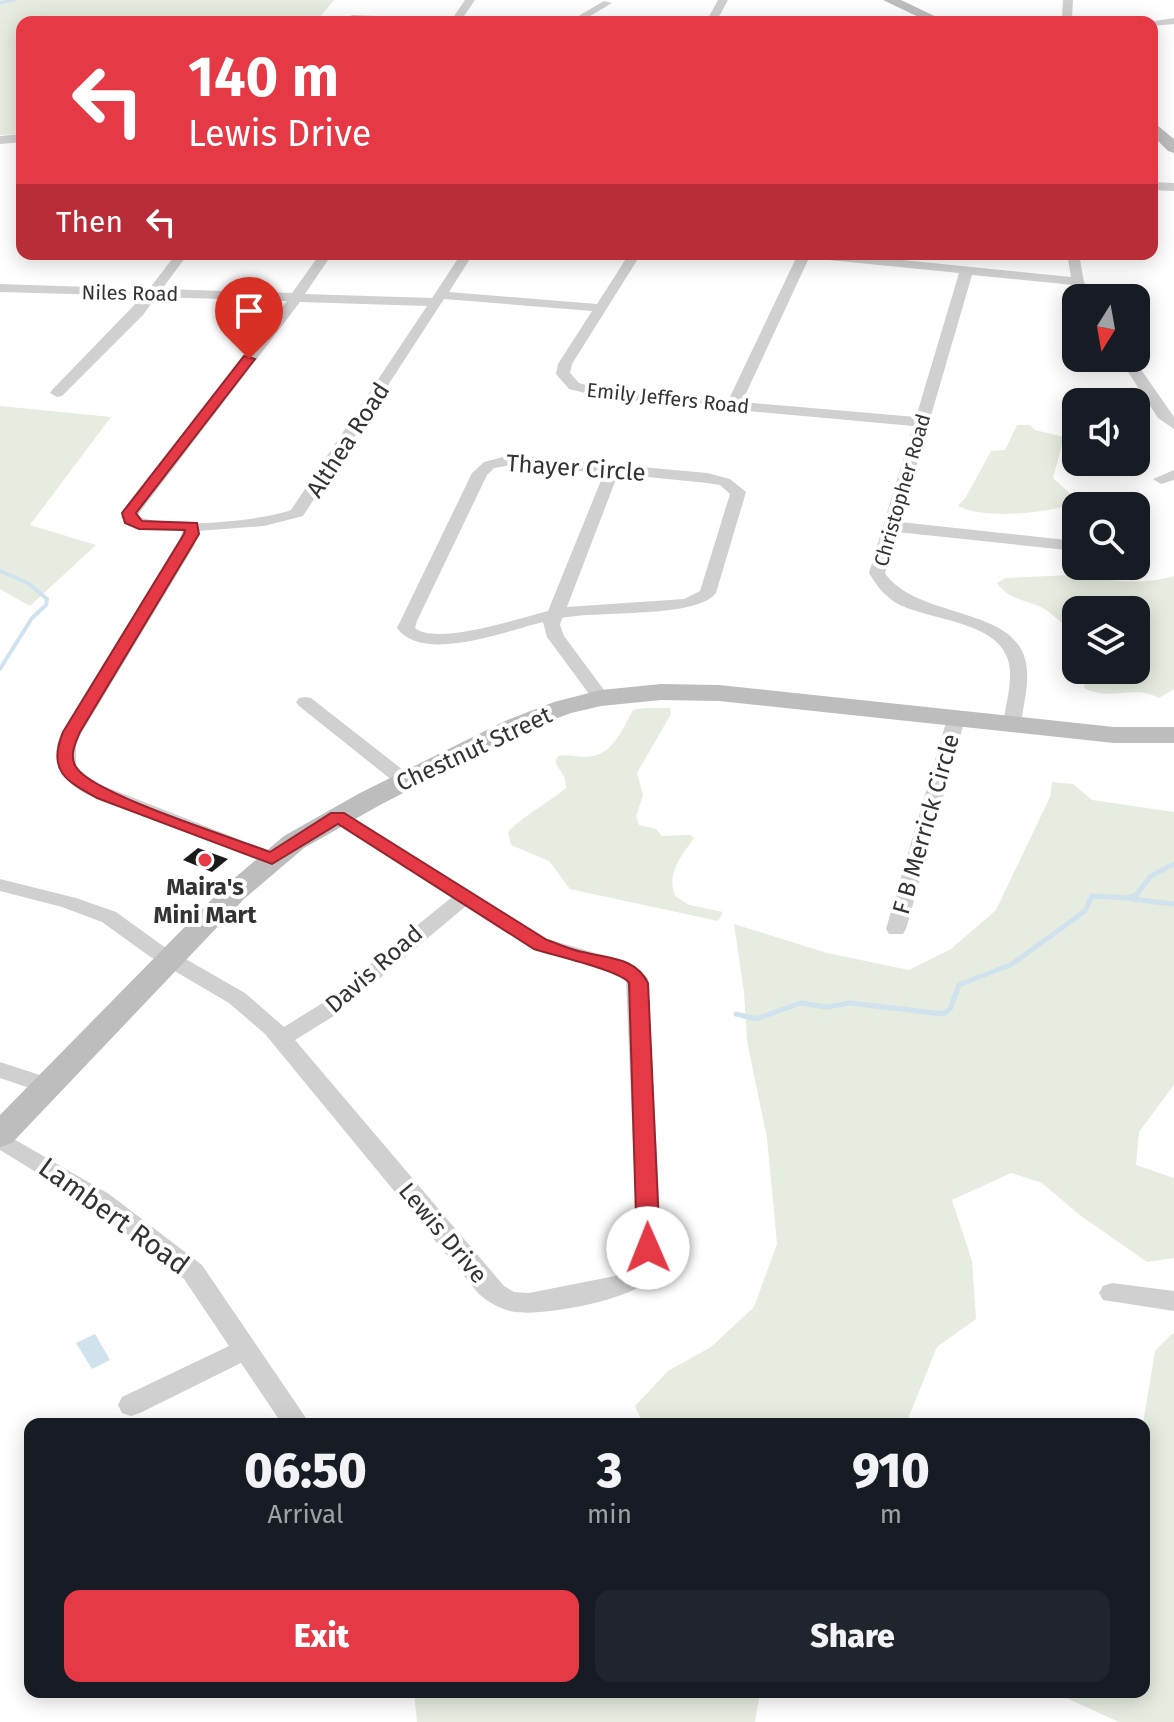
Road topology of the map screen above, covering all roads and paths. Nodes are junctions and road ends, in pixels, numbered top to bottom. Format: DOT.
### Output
graph roads {
  1 [pos="470,0"];
  2 [pos="890,0"];
  3 [pos="607,3"];
  4 [pos="376,9"];
  5 [pos="370,16"];
  6 [pos="458,16"];
  7 [pos="584,16"];
  8 [pos="926,16"];
  9 [pos="1158,132"];
  10 [pos="1174,148"];
  11 [pos="177,260"];
  12 [pos="322,260"];
  13 [pos="463,260"];
  14 [pos="631,260"];
  15 [pos="803,260"];
  16 [pos="859,260"];
  17 [pos="1074,260"];
  18 [pos="966,272"];
  19 [pos="1078,282"];
  20 [pos="0,288"];
  21 [pos="16,289"];
  22 [pos="150,293"];
  23 [pos="296,296"];
  24 [pos="439,298"];
  25 [pos="0,304"];
  26 [pos="601,308"];
  27 [pos="1135,372"];
  28 [pos="57,393"];
  29 [pos="733,406"];
  30 [pos="920,422"];
  31 [pos="1174,425"];
  32 [pos="613,469"];
  33 [pos="192,526"];
  34 [pos="889,526"];
  35 [pos="1062,545"];
  36 [pos="555,614"];
  37 [pos="601,698"];
  38 [pos="305,702"];
  39 [pos="956,719"];
  40 [pos="1012,725"];
  41 [pos="1174,735"];
  42 [pos="405,781"];
  43 [pos="338,816"];
  44 [pos="272,859"];
  45 [pos="0,885"];
  46 [pos="466,897"];
  47 [pos="896,929"];
  48 [pos="169,959"];
  49 [pos="281,1038"];
  50 [pos="0,1070"];
  51 [pos="47,1086"];
  52 [pos="0,1137"];
  53 [pos="1112,1293"];
  54 [pos="1174,1301"];
  55 [pos="247,1349"];
  56 [pos="131,1405"];
  57 [pos="293,1418"];
  1 -- 6 [label="street"];
  2 -- 8 [label="main road"];
  3 -- 7 [label="street"];
  4 -- 5 [label="street"];
  9 -- 10 [label="main road"];
  11 -- 22 [label="street"];
  12 -- 23 [label="street"];
  13 -- 24 [label="street, Althea Road"];
  14 -- 26 [label="street, Emily Jeffers Road"];
  15 -- 29 [label="street"];
  16 -- 18 [label="street"];
  17 -- 19 [label="street"];
  18 -- 19 [label="street"];
  18 -- 30 [label="street, Christopher Road"];
  20 -- 21 [label="street, Niles Road"];
  21 -- 22 [label="street, Niles Road"];
  21 -- 25 [label="street"];
  22 -- 23 [label="street, Niles Road"];
  22 -- 28 [label="street"];
  23 -- 24 [label="street, Niles Road"];
  23 -- 33 [label="street, Althea Road"];
  24 -- 26 [label="street, Niles Road"];
  24 -- 33 [label="street, Althea Road"];
  26 -- 29 [label="street, Emily Jeffers Road"];
  27 -- 31 [label="street"];
  29 -- 30 [label="street, Emily Jeffers Road"];
  30 -- 34 [label="street, Christopher Road"];
  32 -- 36 [label="street"];
  32 -- 36 [label="street, Thayer Circle"];
  32 -- 36 [label="street, Thayer Circle"];
  33 -- 44 [label="street"];
  34 -- 35 [label="street"];
  34 -- 40 [label="street, Christopher Road"];
  36 -- 37 [label="street"];
  37 -- 39 [label="main road, Chestnut Street"];
  37 -- 42 [label="main road, Chestnut Street"];
  38 -- 42 [label="street"];
  39 -- 40 [label="main road, Chestnut Street"];
  39 -- 47 [label="street, F B Merrick Circle"];
  40 -- 41 [label="main road, Chestnut Street"];
  42 -- 43 [label="main road, Chestnut Street"];
  43 -- 44 [label="main road, Chestnut Street"];
  43 -- 46 [label="street, Lewis Drive"];
  44 -- 48 [label="main road, Chestnut Street"];
  45 -- 48 [label="street, Lewis Drive"];
  46 -- 49 [label="street, Davis Road"];
  46 -- 49 [label="street, Lewis Drive"];
  48 -- 49 [label="street, Lewis Drive"];
  48 -- 51 [label="main road, Chestnut Street"];
  50 -- 51 [label="street"];
  51 -- 52 [label="main road, Chestnut Street"];
  52 -- 55 [label="street, Lambert Road"];
  53 -- 54 [label="street"];
  55 -- 56 [label="street"];
  55 -- 57 [label="street, Lambert Road"];
}
